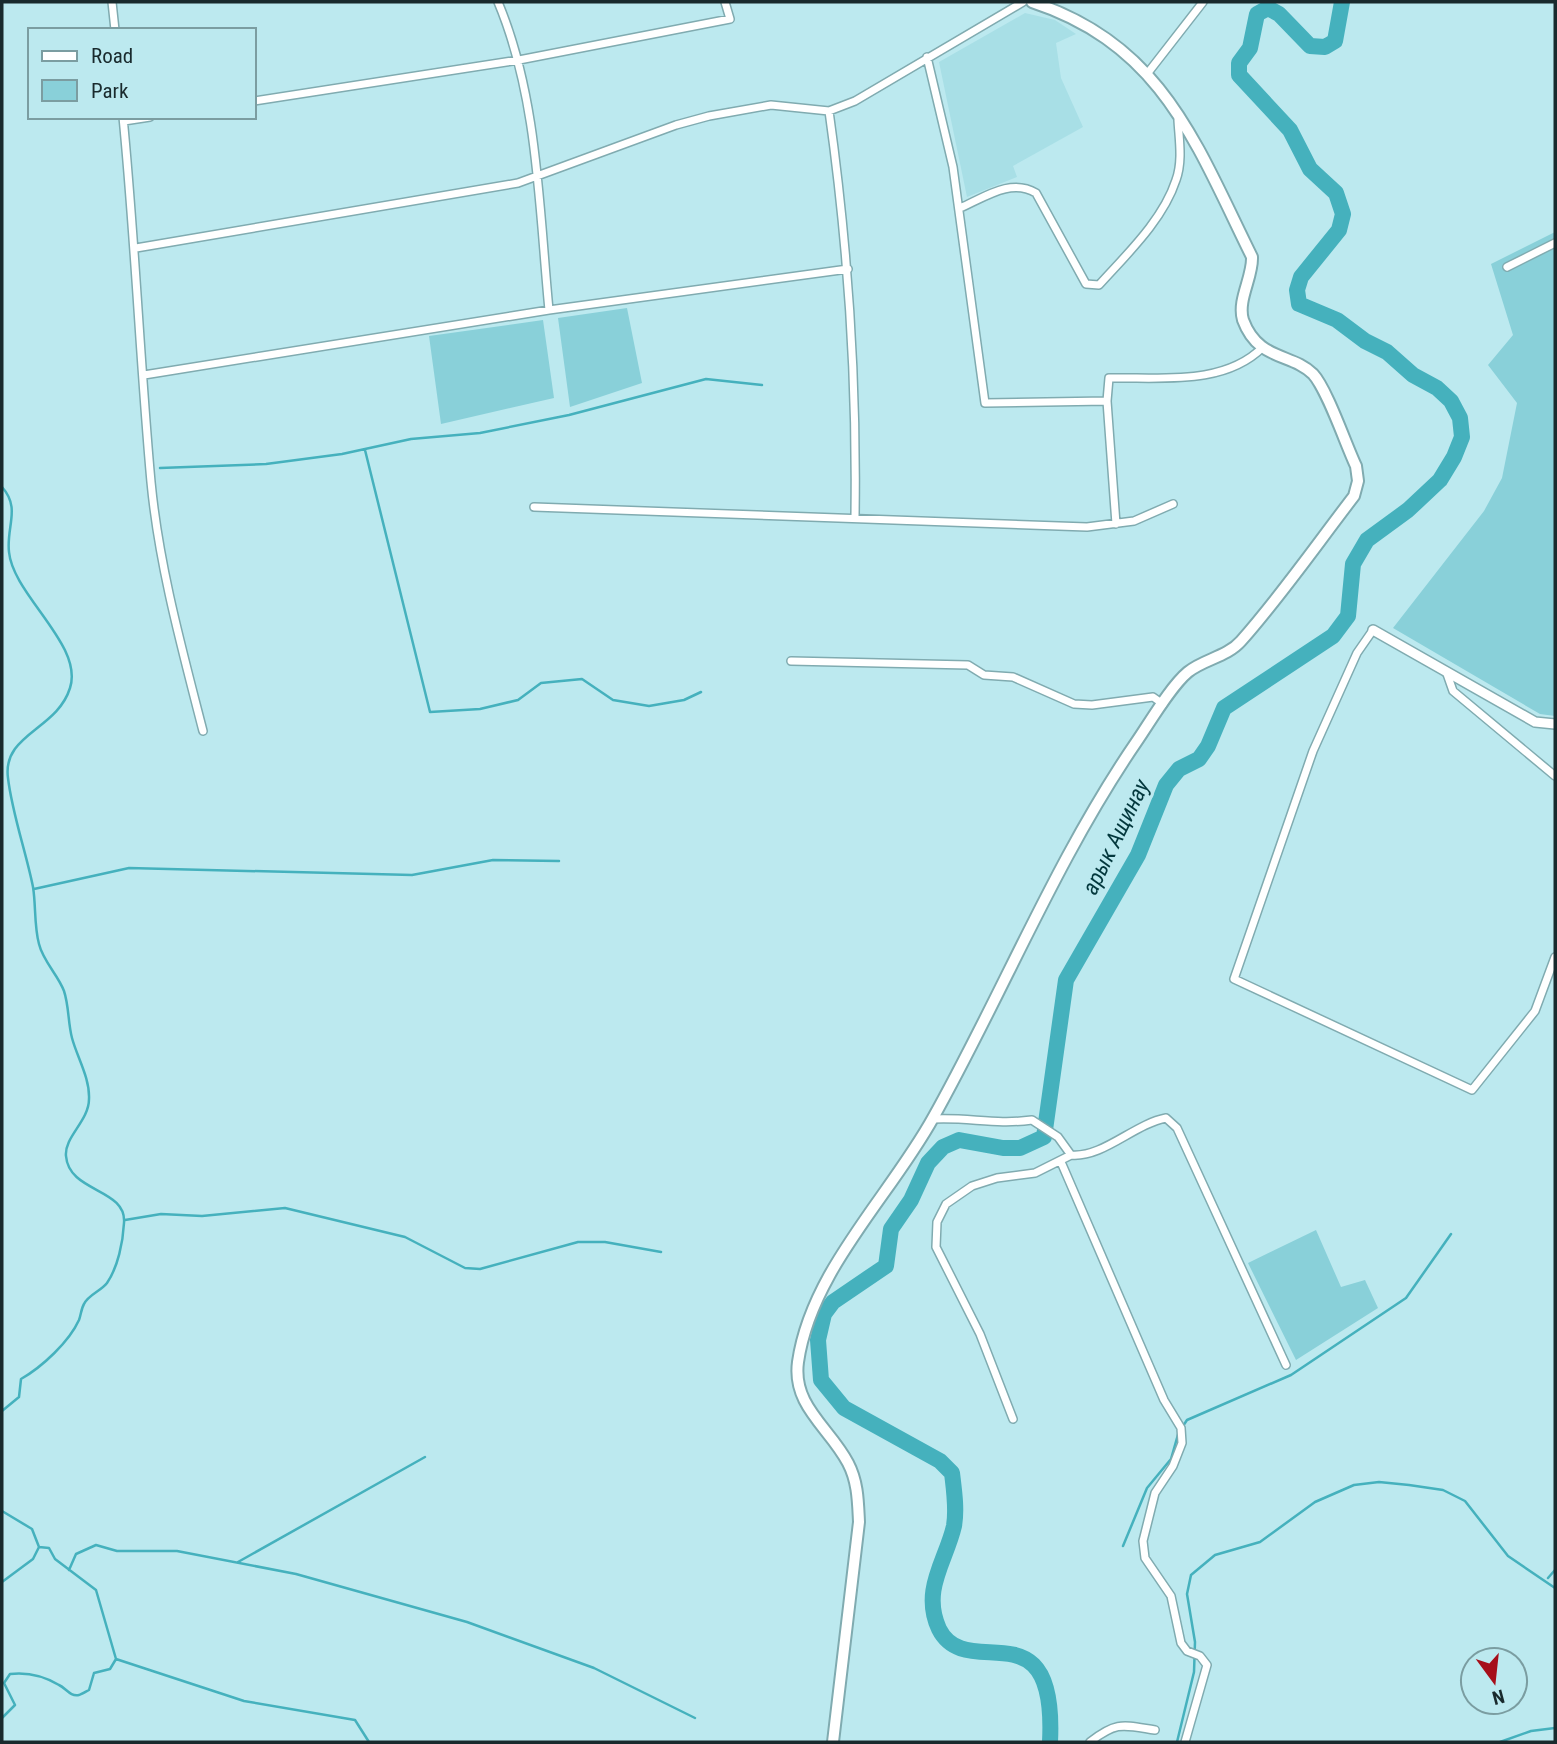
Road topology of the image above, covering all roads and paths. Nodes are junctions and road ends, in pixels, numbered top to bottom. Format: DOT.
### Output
graph roads {
  1 [pos="112,2"];
  2 [pos="498,2"];
  3 [pos="725,2"];
  4 [pos="1023,2"];
  5 [pos="1032,2"];
  6 [pos="1203,2"];
  7 [pos="115,28"];
  8 [pos="927,57"];
  9 [pos="519,60"];
  10 [pos="1147,74"];
  11 [pos="256,101"];
  12 [pos="829,111"];
  13 [pos="1178,111"];
  14 [pos="124,119"];
  15 [pos="537,176"];
  16 [pos="960,208"];
  17 [pos="1555,243"];
  18 [pos="136,248"];
  19 [pos="1507,267"];
  20 [pos="848,269"];
  21 [pos="549,310"];
  22 [pos="1263,347"];
  23 [pos="144,375"];
  24 [pos="1107,401"];
  25 [pos="1173,504"];
  26 [pos="534,507"];
  27 [pos="855,516"];
  28 [pos="1116,524"];
  29 [pos="1373,630"];
  30 [pos="792,661"];
  31 [pos="1446,671"];
  32 [pos="1164,704"];
  33 [pos="1555,724"];
  34 [pos="203,731"];
  35 [pos="1555,776"];
  36 [pos="1555,957"];
  37 [pos="933,1119"];
  38 [pos="1070,1155"];
  39 [pos="1060,1162"];
  40 [pos="1286,1365"];
  41 [pos="1013,1419"];
  42 [pos="1156,1730"];
  43 [pos="832,1742"];
  44 [pos="1090,1742"];
  45 [pos="1185,1742"];
  1 -- 7 [label="street"];
  2 -- 9 [label="street"];
  3 -- 9 [label="street"];
  4 -- 8 [label="street"];
  5 -- 10 [label="main road"];
  6 -- 10 [label="street"];
  8 -- 12 [label="street"];
  8 -- 16 [label="street"];
  9 -- 11 [label="street"];
  9 -- 15 [label="street"];
  10 -- 13 [label="main road"];
  12 -- 15 [label="street"];
  12 -- 20 [label="street"];
  13 -- 16 [label="street"];
  13 -- 22 [label="main road"];
  14 -- 18 [label="street"];
  15 -- 18 [label="street"];
  15 -- 21 [label="street"];
  16 -- 24 [label="street"];
  17 -- 19 [label="street"];
  18 -- 23 [label="street"];
  20 -- 21 [label="street"];
  20 -- 27 [label="street"];
  21 -- 23 [label="street"];
  22 -- 24 [label="street"];
  22 -- 32 [label="main road"];
  23 -- 34 [label="street"];
  24 -- 28 [label="street"];
  25 -- 28 [label="street"];
  26 -- 27 [label="street"];
  27 -- 28 [label="street"];
  29 -- 31 [label="street"];
  29 -- 36 [label="street"];
  30 -- 32 [label="street"];
  31 -- 33 [label="street"];
  31 -- 35 [label="street"];
  32 -- 37 [label="main road"];
  37 -- 38 [label="street"];
  37 -- 43 [label="main road"];
  38 -- 39 [label="street"];
  38 -- 40 [label="street"];
  39 -- 41 [label="street"];
  39 -- 45 [label="street"];
  42 -- 44 [label="street"];
}
